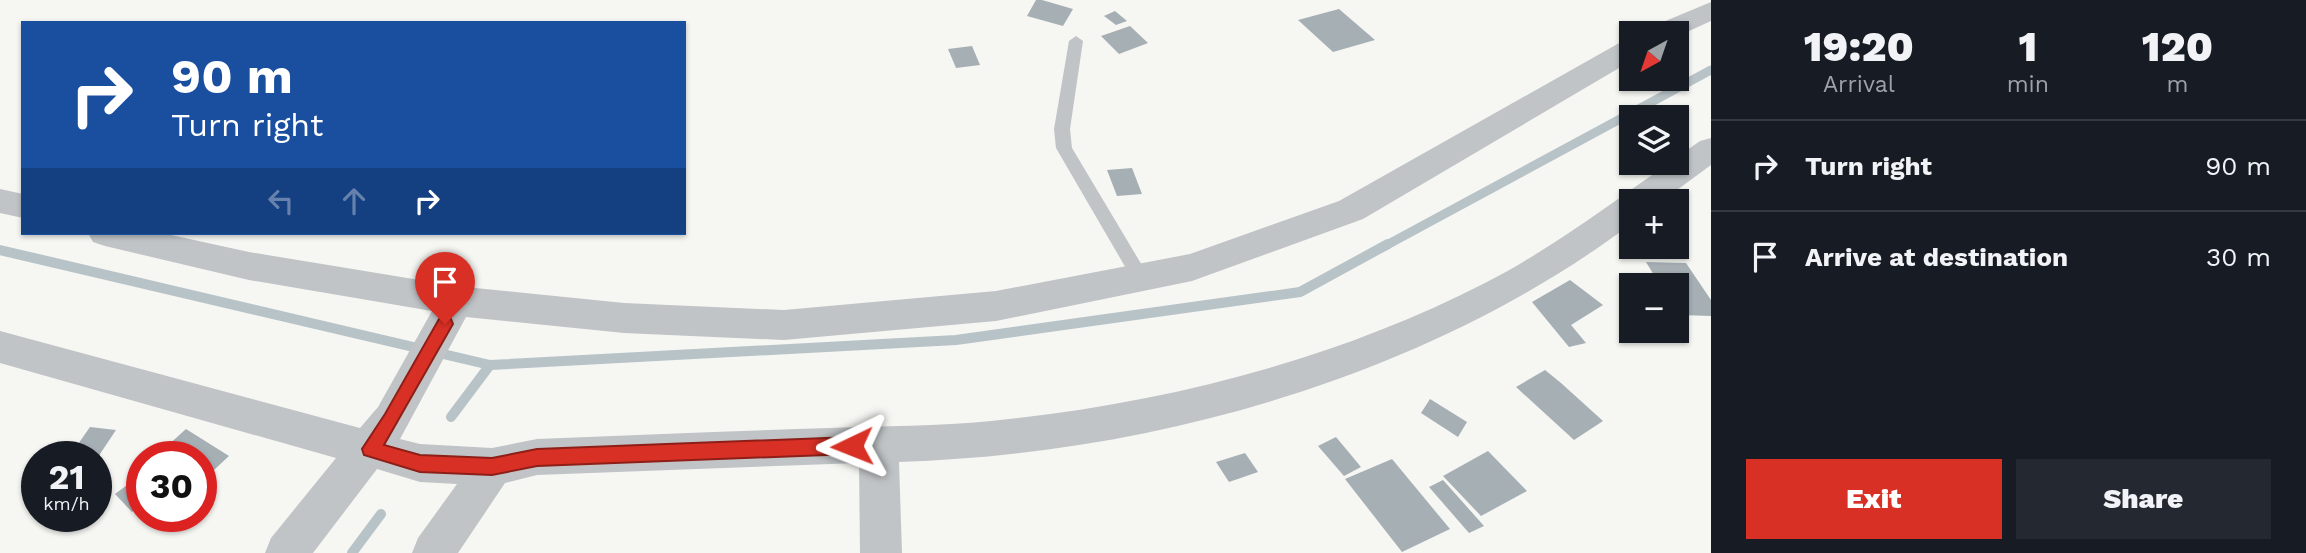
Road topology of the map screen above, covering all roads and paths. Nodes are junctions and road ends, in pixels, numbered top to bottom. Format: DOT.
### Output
graph roads {
  1 [pos="1711,11"];
  2 [pos="1688,21"];
  3 [pos="1076,40"];
  4 [pos="1619,56"];
  5 [pos="1711,149"];
  6 [pos="1656,189"];
  7 [pos="0,201"];
  8 [pos="21,206"];
  9 [pos="1619,216"];
  10 [pos="114,235"];
  11 [pos="1140,277"];
  12 [pos="451,313"];
  13 [pos="0,347"];
  14 [pos="381,434"];
  15 [pos="879,445"];
  16 [pos="492,467"];
  17 [pos="286,553"];
  18 [pos="433,553"];
  19 [pos="881,553"];
  1 -- 2 [label="street"];
  3 -- 11 [label="lane"];
  4 -- 11 [label="street"];
  5 -- 6 [label="street"];
  7 -- 8 [label="street"];
  9 -- 15 [label="street"];
  10 -- 12 [label="street"];
  11 -- 12 [label="street"];
  12 -- 14 [label="street"];
  13 -- 14 [label="street"];
  14 -- 16 [label="street"];
  14 -- 17 [label="street"];
  15 -- 16 [label="street"];
  15 -- 19 [label="street"];
  16 -- 18 [label="street"];
}
